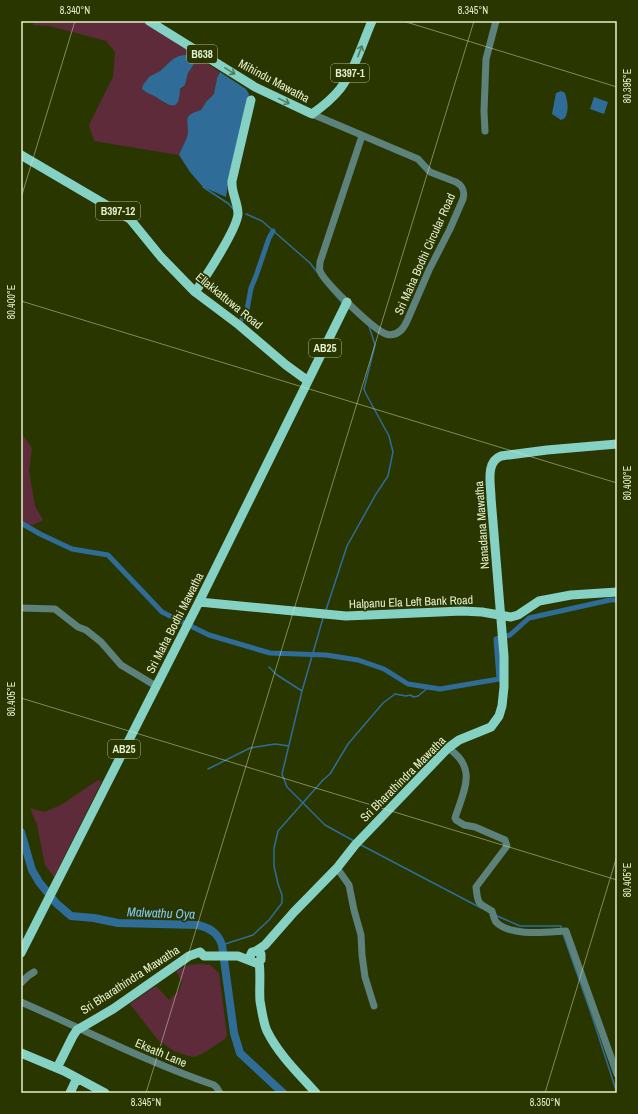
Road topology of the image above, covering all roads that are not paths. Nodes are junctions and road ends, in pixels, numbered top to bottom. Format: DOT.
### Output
graph roads {
  1 [pos="149,21"];
  2 [pos="372,21"];
  3 [pos="496,21"];
  4 [pos="251,100"];
  5 [pos="312,114"];
  6 [pos="485,130"];
  7 [pos="365,137"];
  8 [pos="21,155"];
  9 [pos="195,292"];
  10 [pos="347,302"];
  11 [pos="308,382"];
  12 [pos="617,444"];
  13 [pos="617,592"];
  14 [pos="200,602"];
  15 [pos="21,608"];
  16 [pos="501,620"];
  17 [pos="156,686"];
  18 [pos="448,748"];
  19 [pos="337,868"];
  20 [pos="21,953"];
  21 [pos="255,957"];
  22 [pos="34,972"];
  23 [pos="21,983"];
  24 [pos="21,1002"];
  25 [pos="374,1006"];
  26 [pos="80,1028"];
  27 [pos="21,1053"];
  28 [pos="57,1068"];
  29 [pos="617,1074"];
  30 [pos="77,1078"];
  31 [pos="70,1093"];
  32 [pos="104,1093"];
  33 [pos="220,1093"];
  34 [pos="316,1093"];
  1 -- 5 [label="main road, Mihindu Mawatha / B638, one-way"];
  5 -- 2 [label="main road, Mihindu Mawatha / B397-1, one-way"];
  3 -- 6 [label="street"];
  4 -- 9 [label="main road"];
  5 -- 7 [label="street, B638"];
  7 -- 10 [label="street, Sri Maha Bodhi Circular Road"];
  7 -- 10 [label="street, Sri Maha Bodhi Circular Road"];
  8 -- 9 [label="main road, Ellakkattuwa Road / B397-12"];
  9 -- 11 [label="main road, Ellakkattuwa Road / B397-12"];
  10 -- 11 [label="main road, Sri Maha Bodhi Mawatha / AB25"];
  11 -- 14 [label="main road, Sri Maha Bodhi Mawatha / AB25"];
  12 -- 16 [label="main road, Nanadana Mawatha"];
  13 -- 16 [label="main road, Halpanu Ela Left Bank Road"];
  14 -- 16 [label="main road, Halpanu Ela Left Bank Road"];
  14 -- 17 [label="main road, Sri Maha Bodhi Mawatha / AB25"];
  15 -- 17 [label="street"];
  16 -- 18 [label="main road, Sri Bharathindra Mawatha"];
  17 -- 20 [label="main road, Sri Maha Bodhi Mawatha / AB25"];
  18 -- 19 [label="main road, Sri Bharathindra Mawatha"];
  18 -- 29 [label="street"];
  19 -- 21 [label="main road, Sri Bharathindra Mawatha"];
  19 -- 25 [label="street"];
  21 -- 26 [label="main road, Sri Bharathindra Mawatha"];
  21 -- 34 [label="main road"];
  22 -- 23 [label="street"];
  24 -- 26 [label="street, Eksath Lane"];
  26 -- 28 [label="main road, Sri Bharathindra Mawatha"];
  26 -- 33 [label="street, Eksath Lane"];
  27 -- 28 [label="main road"];
  28 -- 30 [label="main road"];
  30 -- 31 [label="main road"];
  30 -- 32 [label="main road"];
}
